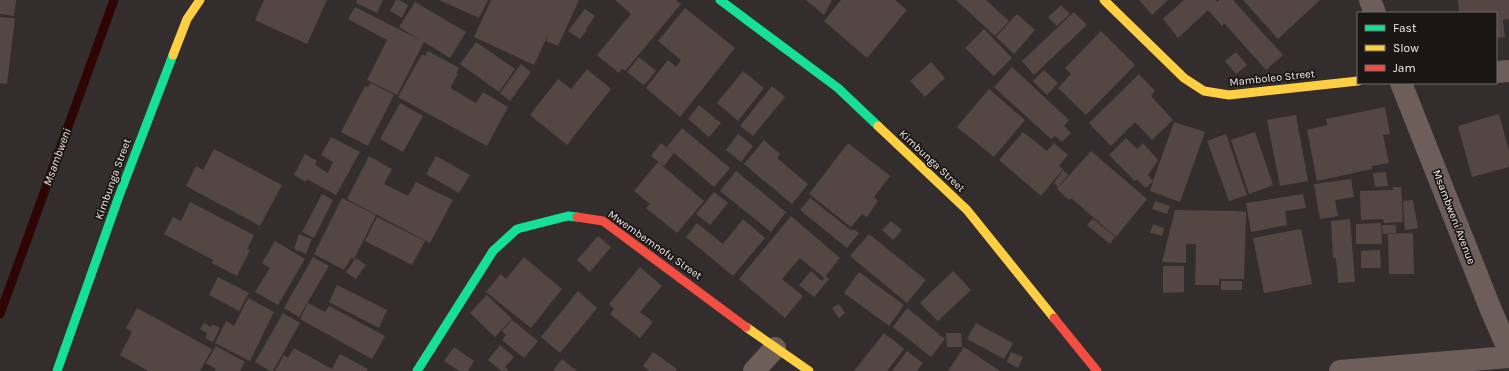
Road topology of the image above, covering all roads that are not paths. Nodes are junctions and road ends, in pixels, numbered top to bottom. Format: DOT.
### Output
graph roads {
  1 [pos="200,0"];
  2 [pos="720,0"];
  3 [pos="1104,0"];
  4 [pos="1370,0"];
  5 [pos="1374,12"];
  6 [pos="1509,71"];
  7 [pos="1497,72"];
  8 [pos="1357,81"];
  9 [pos="1401,84"];
  10 [pos="775,348"];
  11 [pos="1509,351"];
  12 [pos="1509,357"];
  13 [pos="57,371"];
  14 [pos="417,371"];
  15 [pos="754,371"];
  16 [pos="809,371"];
  17 [pos="1097,371"];
  18 [pos="1340,371"];
  1 -- 13 [label="street, Kimbunga Street"];
  2 -- 17 [label="street, Kimbunga Street"];
  3 -- 8 [label="street, Mamboleo Street"];
  4 -- 5 [label="street"];
  6 -- 7 [label="street"];
  9 -- 11 [label="street, Msambweni Avenue"];
  10 -- 14 [label="street, Mwembemnofu Street"];
  10 -- 15 [label="street"];
  10 -- 16 [label="street, Mwembemnofu Street"];
  12 -- 18 [label="street"];
}
